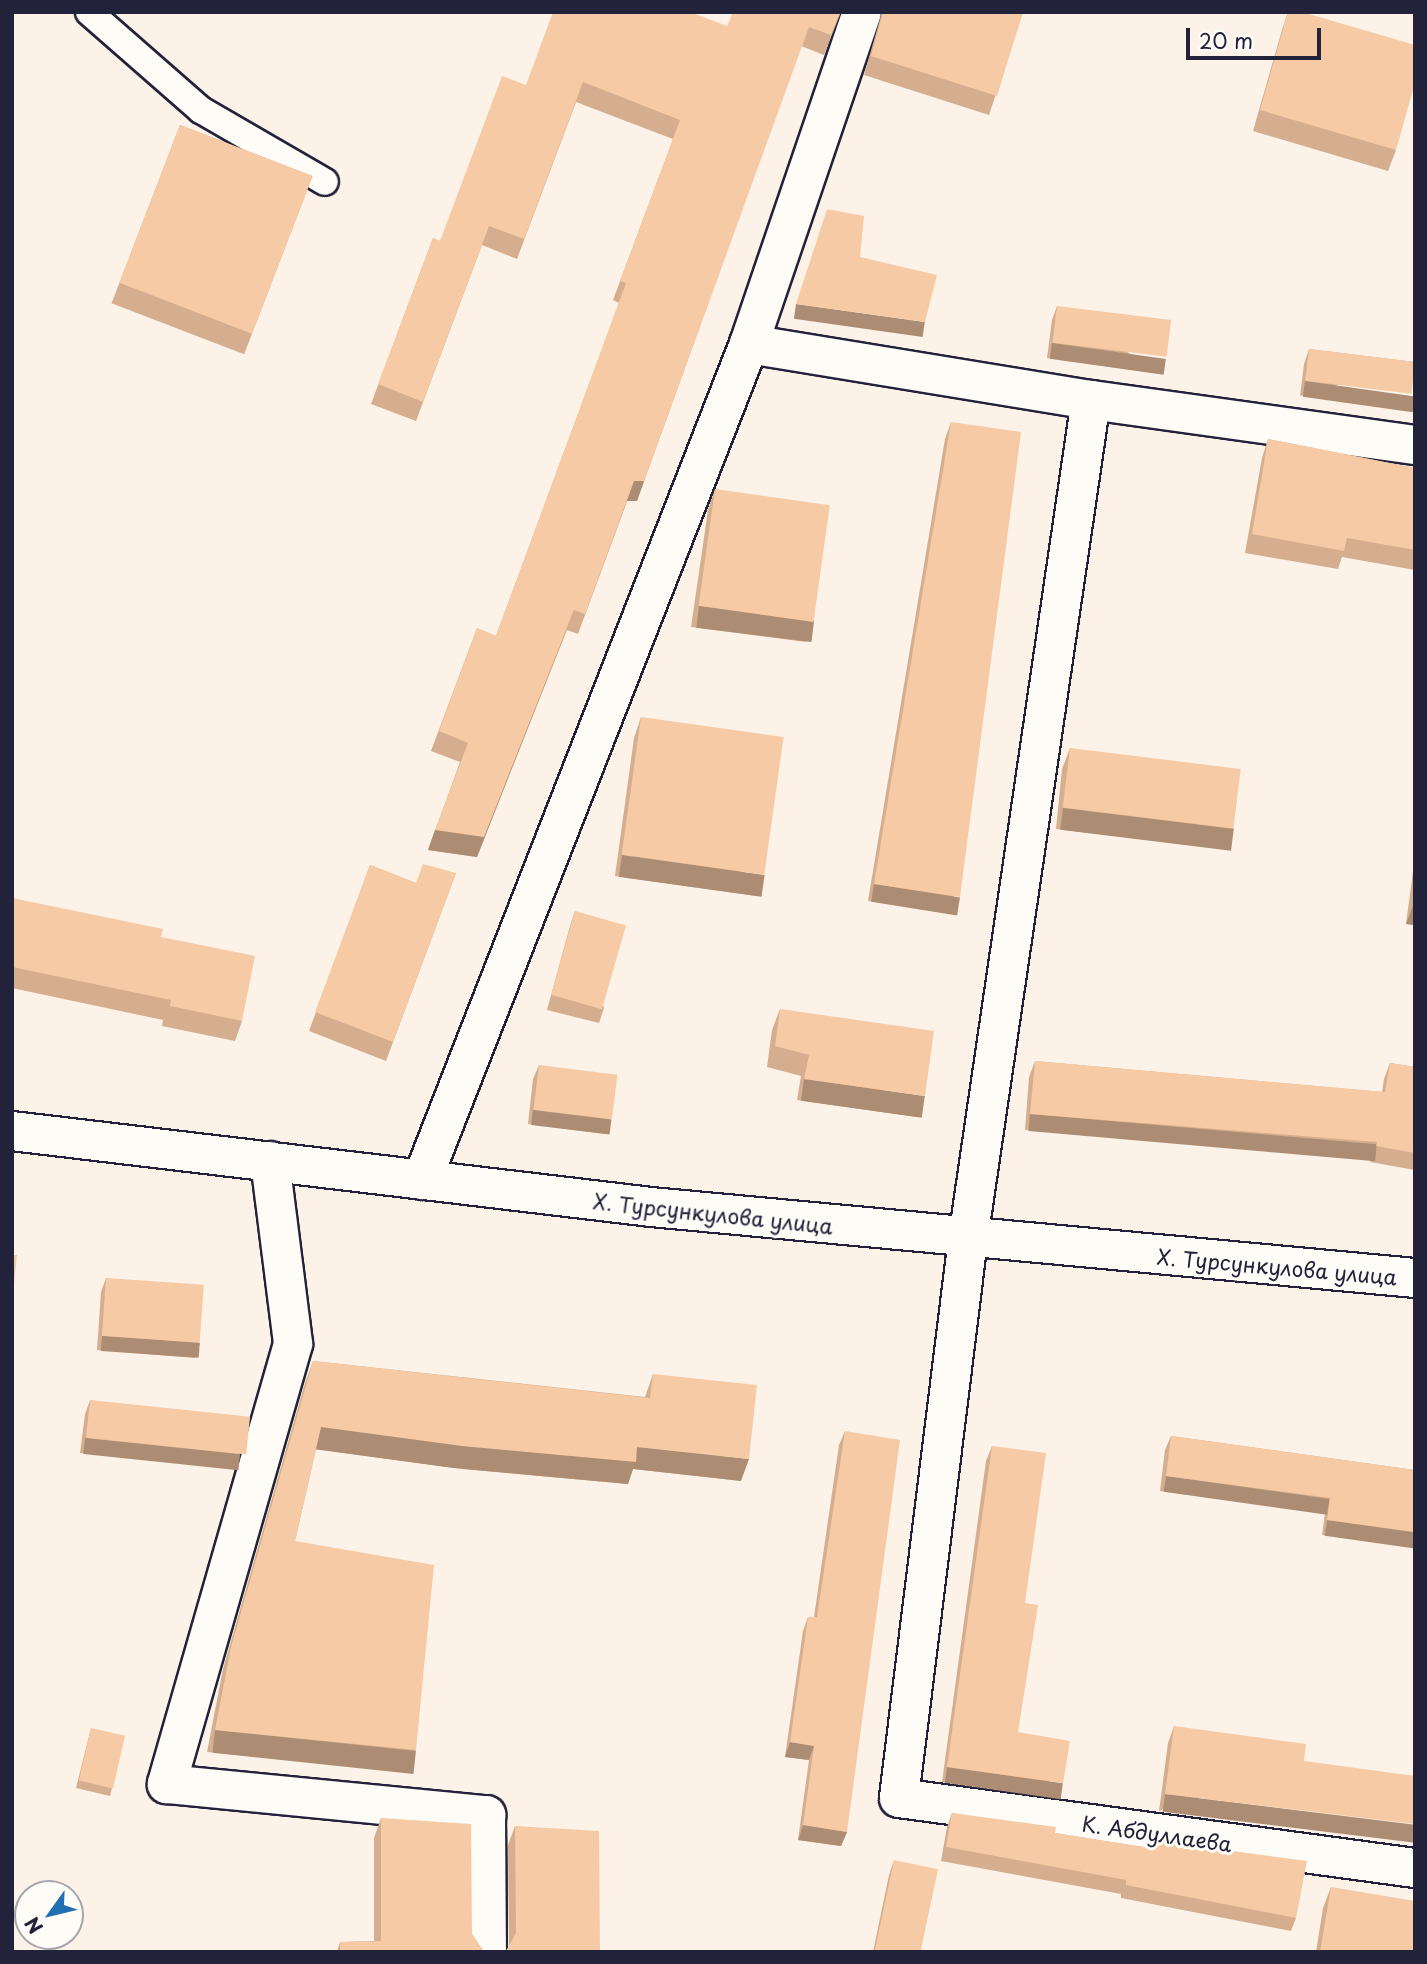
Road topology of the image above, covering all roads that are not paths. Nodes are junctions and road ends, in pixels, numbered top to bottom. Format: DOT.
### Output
graph roads {
  1 [pos="89,12"];
  2 [pos="862,12"];
  3 [pos="325,182"];
  4 [pos="749,344"];
  5 [pos="1091,400"];
  6 [pos="1415,446"];
  7 [pos="12,1131"];
  8 [pos="270,1161"];
  9 [pos="422,1180"];
  10 [pos="968,1239"];
  11 [pos="1415,1278"];
  12 [pos="1415,1868"];
  13 [pos="487,1952"];
  1 -- 3 [label="lane"];
  2 -- 4 [label="street"];
  4 -- 5 [label="street"];
  4 -- 9 [label="street"];
  5 -- 6 [label="street"];
  5 -- 10 [label="street"];
  7 -- 8 [label="street, Х. Турсункулова улица"];
  8 -- 9 [label="street, Х. Турсункулова улица"];
  8 -- 13 [label="street"];
  9 -- 10 [label="street, Х. Турсункулова улица"];
  10 -- 11 [label="street, Х. Турсункулова улица"];
  10 -- 12 [label="street, К. Абдуллаева"];
}
